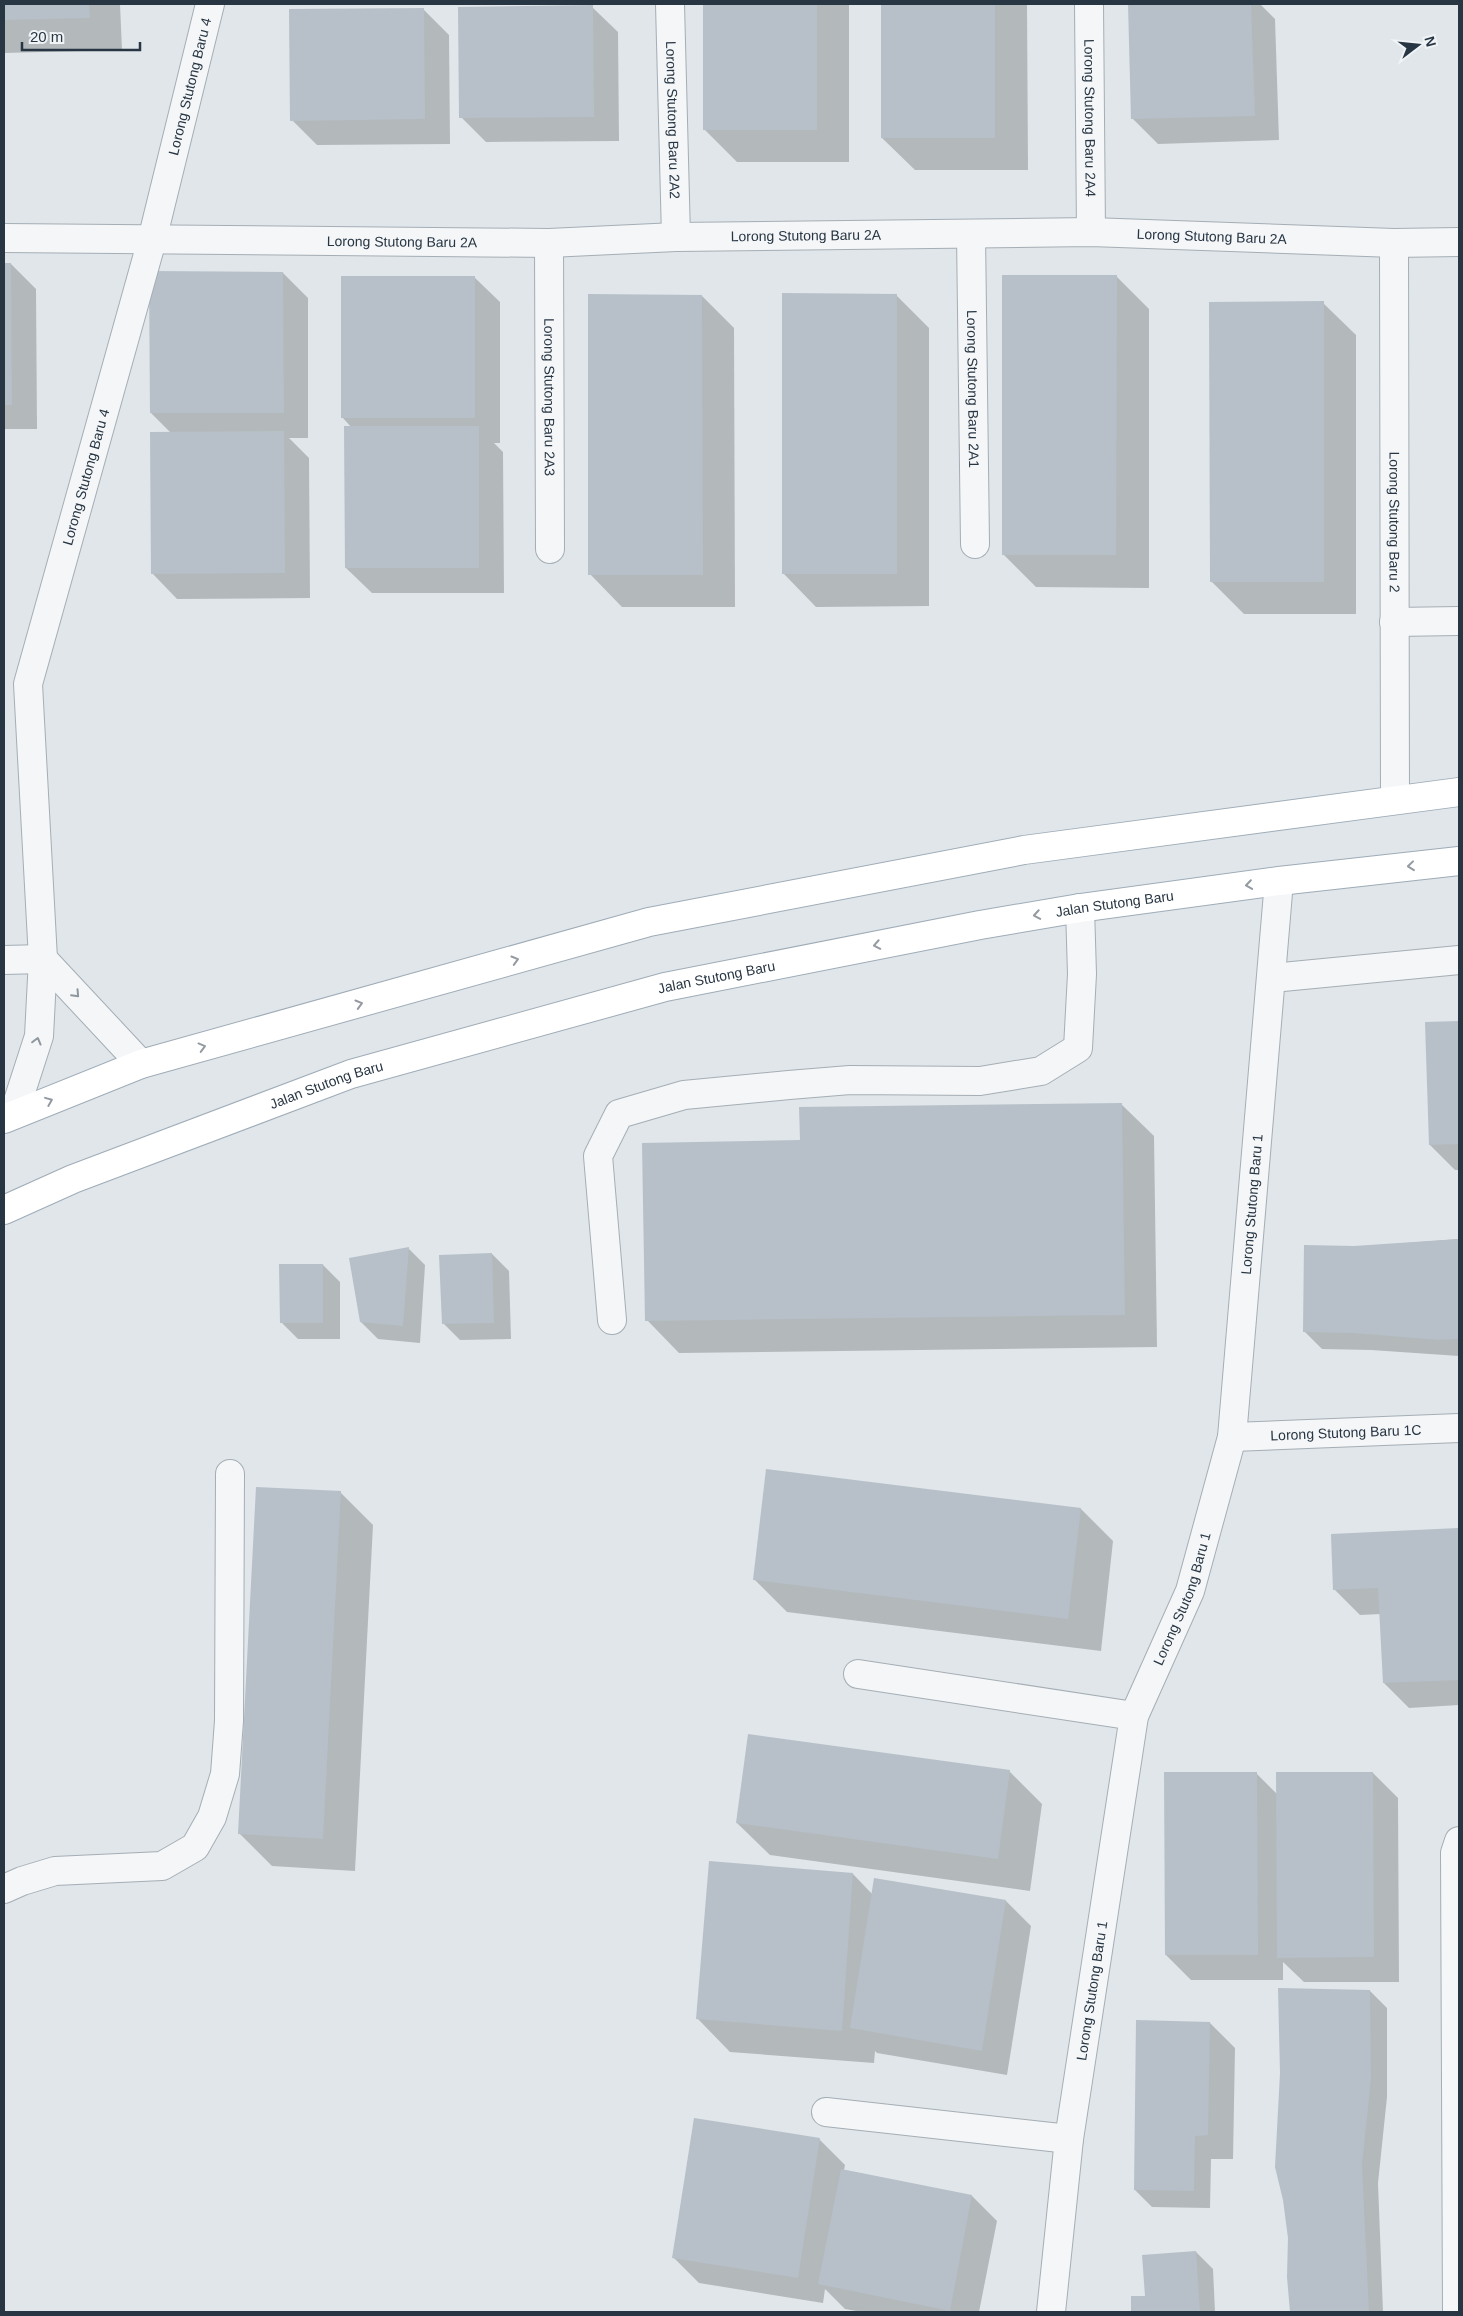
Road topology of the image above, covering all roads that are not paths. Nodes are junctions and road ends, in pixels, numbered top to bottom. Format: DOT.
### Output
graph roads {
  1 [pos="210,4"];
  2 [pos="670,4"];
  3 [pos="1089,4"];
  4 [pos="1091,232"];
  5 [pos="971,234"];
  6 [pos="676,237"];
  7 [pos="4,238"];
  8 [pos="152,240"];
  9 [pos="1459,242"];
  10 [pos="549,243"];
  11 [pos="1394,243"];
  12 [pos="975,544"];
  13 [pos="550,549"];
  14 [pos="1459,621"];
  15 [pos="1394,622"];
  16 [pos="1459,792"];
  17 [pos="1395,800"];
  18 [pos="1459,861"];
  19 [pos="1280,881"];
  20 [pos="1080,908"];
  21 [pos="42,959"];
  22 [pos="4,960"];
  23 [pos="1459,960"];
  24 [pos="1272,978"];
  25 [pos="141,1064"];
  26 [pos="4,1117"];
  27 [pos="4,1210"];
  28 [pos="612,1320"];
  29 [pos="1459,1428"];
  30 [pos="1232,1437"];
  31 [pos="230,1474"];
  32 [pos="858,1674"];
  33 [pos="1134,1716"];
  34 [pos="1459,1841"];
  35 [pos="4,1889"];
  36 [pos="826,2112"];
  37 [pos="1069,2138"];
  38 [pos="1051,2312"];
  39 [pos="1457,2312"];
  1 -- 8 [label="street, Lorong Stutong Baru 4"];
  2 -- 6 [label="street, Lorong Stutong Baru 2A2"];
  3 -- 4 [label="street, Lorong Stutong Baru 2A4"];
  4 -- 5 [label="street, Lorong Stutong Baru 2A"];
  4 -- 11 [label="street, Lorong Stutong Baru 2A"];
  5 -- 6 [label="street, Lorong Stutong Baru 2A"];
  5 -- 12 [label="street, Lorong Stutong Baru 2A1"];
  6 -- 10 [label="street, Lorong Stutong Baru 2A"];
  7 -- 8 [label="street, Lorong Stutong Baru 2A"];
  8 -- 10 [label="street, Lorong Stutong Baru 2A"];
  8 -- 21 [label="street, Lorong Stutong Baru 4"];
  9 -- 11 [label="street, Lorong Stutong Baru 2A"];
  10 -- 13 [label="street, Lorong Stutong Baru 2A3"];
  11 -- 15 [label="street, Lorong Stutong Baru 2"];
  14 -- 15 [label="street"];
  15 -- 17 [label="street, Lorong Stutong Baru 2"];
  16 -- 17 [label="main road"];
  25 -- 17 [label="main road, one-way"];
  18 -- 19 [label="main road, Jalan Stutong Baru, one-way"];
  19 -- 20 [label="main road, Jalan Stutong Baru, one-way"];
  19 -- 24 [label="street, Lorong Stutong Baru 1"];
  20 -- 27 [label="main road, Jalan Stutong Baru, one-way"];
  20 -- 28 [label="street"];
  21 -- 22 [label="street"];
  21 -- 25 [label="street, one-way"];
  26 -- 21 [label="street, Lorong Stutong Baru 4, one-way"];
  23 -- 24 [label="street"];
  24 -- 30 [label="street, Lorong Stutong Baru 1"];
  26 -- 25 [label="main road, one-way"];
  29 -- 30 [label="street, Lorong Stutong Baru 1C"];
  30 -- 33 [label="street, Lorong Stutong Baru 1"];
  31 -- 35 [label="street"];
  32 -- 33 [label="street"];
  33 -- 37 [label="street, Lorong Stutong Baru 1"];
  34 -- 39 [label="street"];
  36 -- 37 [label="street"];
  37 -- 38 [label="street, Lorong Stutong Baru 1"];
}
